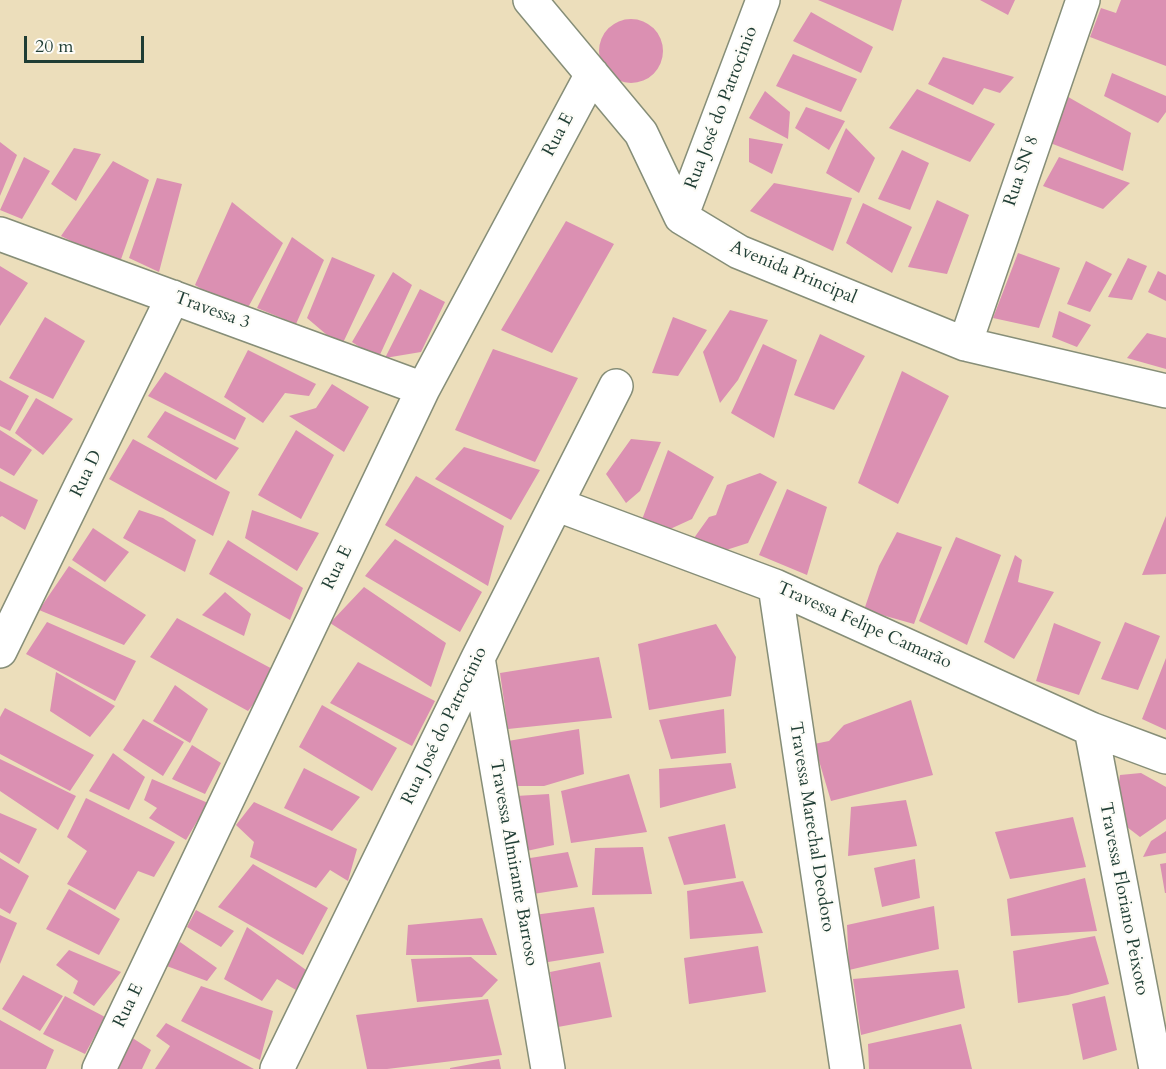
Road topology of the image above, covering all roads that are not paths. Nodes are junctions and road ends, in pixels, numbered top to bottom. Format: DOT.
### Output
graph roads {
  1 [pos="530,0"];
  2 [pos="763,0"];
  3 [pos="1083,0"];
  4 [pos="592,74"];
  5 [pos="681,217"];
  6 [pos="0,234"];
  7 [pos="173,297"];
  8 [pos="964,344"];
  9 [pos="616,386"];
  10 [pos="423,389"];
  11 [pos="1166,391"];
  12 [pos="558,505"];
  13 [pos="775,586"];
  14 [pos="0,651"];
  15 [pos="478,658"];
  16 [pos="1090,729"];
  17 [pos="1166,757"];
  18 [pos="99,1069"];
  19 [pos="277,1069"];
  20 [pos="548,1069"];
  21 [pos="847,1069"];
  22 [pos="1156,1069"];
  1 -- 4 [label="street"];
  2 -- 5 [label="street, Rua José do Patrocinio"];
  3 -- 8 [label="street, Rua SN 8"];
  4 -- 5 [label="street"];
  4 -- 10 [label="street, Rua E"];
  5 -- 8 [label="street, Avenida Principal"];
  6 -- 7 [label="street, Travessa 3"];
  7 -- 10 [label="street, Travessa 3"];
  7 -- 14 [label="street, Rua D"];
  8 -- 11 [label="street, Avenida Principal"];
  9 -- 12 [label="street, Rua José do Patrocinio"];
  10 -- 18 [label="street, Rua E"];
  12 -- 13 [label="street, Travessa Felipe Camarão"];
  12 -- 15 [label="street, Rua José do Patrocinio"];
  13 -- 16 [label="street, Travessa Felipe Camarão"];
  13 -- 21 [label="street, Travessa Marechal Deodoro"];
  15 -- 19 [label="street, Rua José do Patrocinio"];
  15 -- 20 [label="street, Travessa Almirante Barroso"];
  16 -- 17 [label="street, Travessa Felipe Camarão"];
  16 -- 22 [label="street, Travessa Floriano Peixoto"];
}
